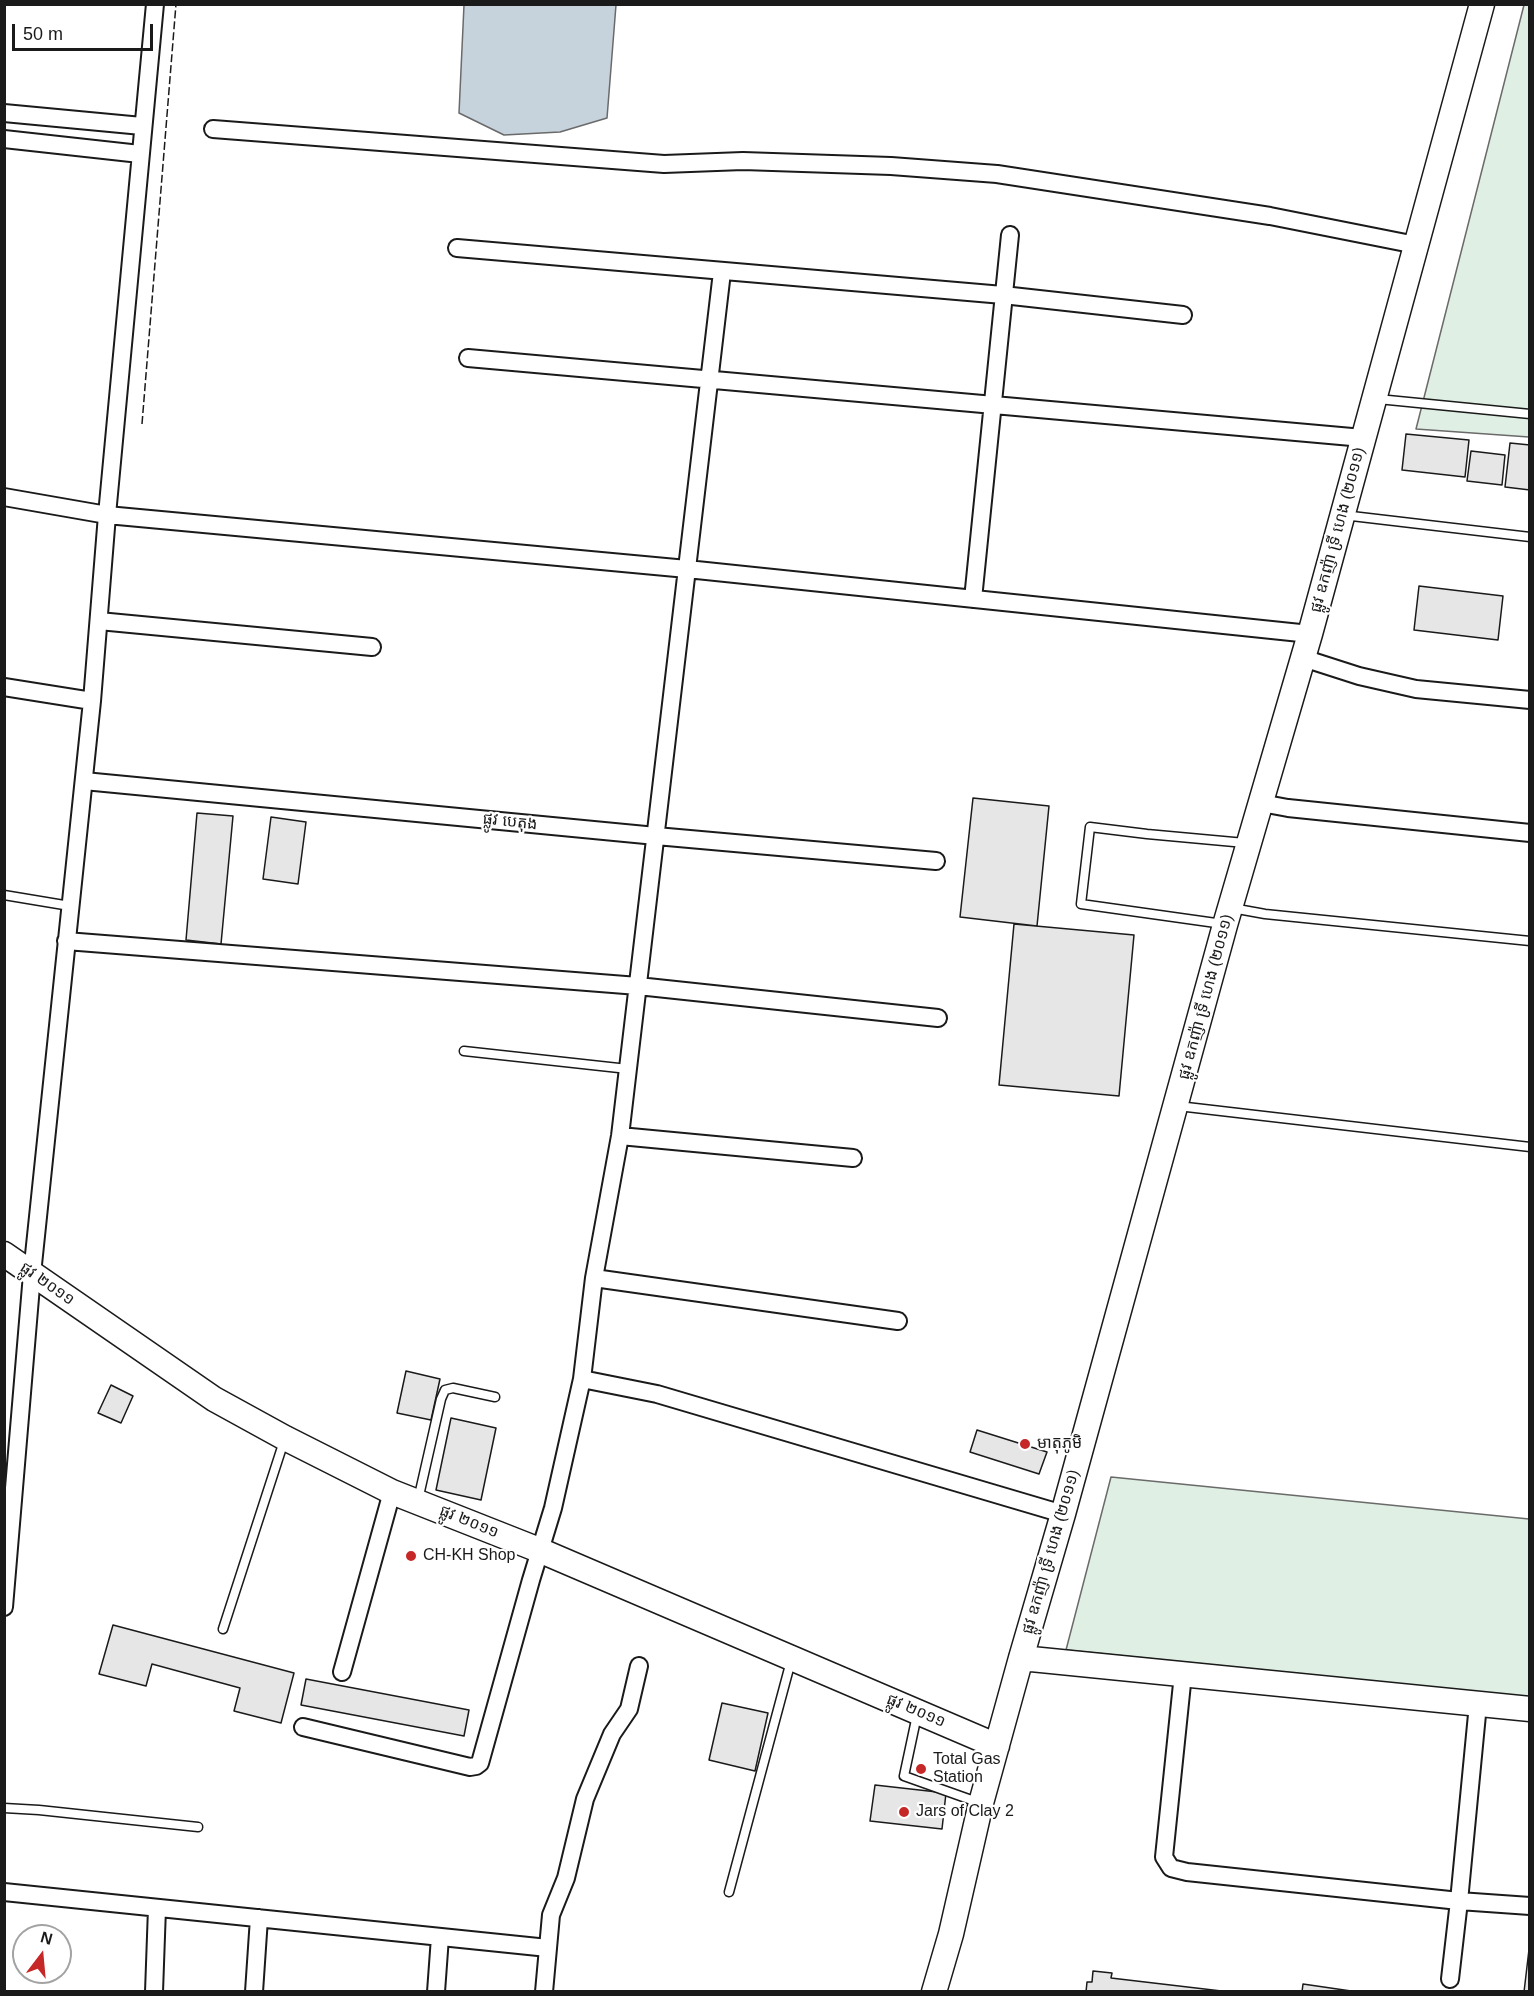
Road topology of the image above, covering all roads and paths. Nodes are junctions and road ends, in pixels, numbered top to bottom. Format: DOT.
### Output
graph roads {
  1 [pos="155,4"];
  2 [pos="1482,4"];
  3 [pos="4,113"];
  4 [pos="142,126"];
  5 [pos="213,129"];
  6 [pos="4,139"];
  7 [pos="140,154"];
  8 [pos="1010,235"];
  9 [pos="1416,244"];
  10 [pos="457,248"];
  11 [pos="722,272"];
  12 [pos="1003,295"];
  13 [pos="1183,315"];
  14 [pos="468,358"];
  15 [pos="709,378"];
  16 [pos="1374,399"];
  17 [pos="992,406"];
  18 [pos="1530,414"];
  19 [pos="1363,438"];
  20 [pos="4,497"];
  21 [pos="107,515"];
  22 [pos="1343,515"];
  23 [pos="1530,537"];
  24 [pos="687,569"];
  25 [pos="973,599"];
  26 [pos="99,621"];
  27 [pos="1310,634"];
  28 [pos="372,647"];
  29 [pos="1303,658"];
  30 [pos="4,687"];
  31 [pos="1530,700"];
  32 [pos="92,701"];
  33 [pos="84,781"];
  34 [pos="1261,803"];
  35 [pos="1530,833"];
  36 [pos="656,836"];
  37 [pos="1249,843"];
  38 [pos="936,861"];
  39 [pos="4,895"];
  40 [pos="70,906"];
  41 [pos="1228,916"];
  42 [pos="66,941"];
  43 [pos="1530,941"];
  44 [pos="638,986"];
  45 [pos="938,1018"];
  46 [pos="464,1051"];
  47 [pos="628,1069"];
  48 [pos="1176,1106"];
  49 [pos="620,1136"];
  50 [pos="1530,1147"];
  51 [pos="852,1158"];
  52 [pos="4,1254"];
  53 [pos="32,1274"];
  54 [pos="594,1278"];
  55 [pos="897,1321"];
  56 [pos="582,1379"];
  57 [pos="495,1398"];
  58 [pos="285,1438"];
  59 [pos="392,1492"];
  60 [pos="418,1502"];
  61 [pos="1063,1514"];
  62 [pos="539,1550"];
  63 [pos="7,1556"];
  64 [pos="4,1607"];
  65 [pos="223,1629"];
  66 [pos="792,1657"];
  67 [pos="1021,1658"];
  68 [pos="639,1666"];
  69 [pos="342,1672"];
  70 [pos="1183,1674"];
  71 [pos="1478,1704"];
  72 [pos="1530,1709"];
  73 [pos="918,1712"];
  74 [pos="303,1727"];
  75 [pos="997,1746"];
  76 [pos="981,1803"];
  77 [pos="4,1808"];
  78 [pos="198,1827"];
  79 [pos="4,1892"];
  80 [pos="729,1892"];
  81 [pos="1460,1901"];
  82 [pos="1530,1906"];
  83 [pos="156,1908"];
  84 [pos="259,1918"];
  85 [pos="440,1937"];
  86 [pos="548,1948"];
  87 [pos="1449,1979"];
  88 [pos="154,1992"];
  89 [pos="254,1992"];
  90 [pos="436,1992"];
  91 [pos="544,1992"];
  92 [pos="934,1992"];
  1 -- 4 [label="street"];
  2 -- 9 [label="main road, ផ្លូវ ឧកញ៉ា ទ្រី ហេង (២០១១)"];
  3 -- 4 [label="street"];
  4 -- 7 [label="street"];
  5 -- 9 [label="street"];
  6 -- 7 [label="street"];
  7 -- 21 [label="street"];
  8 -- 12 [label="street"];
  9 -- 16 [label="main road, ផ្លូវ ឧកញ៉ា ទ្រី ហេង (២០១១)"];
  10 -- 11 [label="street"];
  11 -- 12 [label="street"];
  11 -- 15 [label="street"];
  12 -- 13 [label="street"];
  12 -- 17 [label="street"];
  14 -- 15 [label="street"];
  15 -- 17 [label="street"];
  15 -- 24 [label="street"];
  16 -- 18 [label="lane"];
  16 -- 19 [label="main road, ផ្លូវ ឧកញ៉ា ទ្រី ហេង (២០១១)"];
  17 -- 19 [label="street"];
  17 -- 25 [label="street"];
  19 -- 22 [label="main road, ផ្លូវ ឧកញ៉ា ទ្រី ហេង (២០១១)"];
  20 -- 21 [label="street"];
  21 -- 24 [label="street"];
  21 -- 26 [label="street"];
  22 -- 23 [label="lane"];
  22 -- 27 [label="main road, ផ្លូវ ឧកញ៉ា ទ្រី ហេង (២០១១)"];
  24 -- 25 [label="street"];
  24 -- 36 [label="street"];
  25 -- 27 [label="street"];
  26 -- 28 [label="street"];
  26 -- 32 [label="street"];
  27 -- 29 [label="main road, ផ្លូវ ឧកញ៉ា ទ្រី ហេង (២០១១)"];
  29 -- 31 [label="street"];
  29 -- 34 [label="main road, ផ្លូវ ឧកញ៉ា ទ្រី ហេង (២០១១)"];
  30 -- 32 [label="street"];
  32 -- 33 [label="street"];
  33 -- 36 [label="street, ផ្លូវ បេតុង"];
  33 -- 40 [label="street"];
  34 -- 35 [label="street"];
  34 -- 37 [label="main road, ផ្លូវ ឧកញ៉ា ទ្រី ហេង (២០១១)"];
  36 -- 38 [label="street, ផ្លូវ បេតុង"];
  36 -- 44 [label="street"];
  37 -- 41 [label="main road, ផ្លូវ ឧកញ៉ា ទ្រី ហេង (២០១១)"];
  37 -- 41 [label="lane"];
  39 -- 40 [label="lane"];
  40 -- 42 [label="street"];
  41 -- 43 [label="lane"];
  41 -- 48 [label="main road, ផ្លូវ ឧកញ៉ា ទ្រី ហេង (២០១១)"];
  42 -- 44 [label="street"];
  42 -- 53 [label="street"];
  44 -- 45 [label="street"];
  44 -- 47 [label="street"];
  46 -- 47 [label="lane"];
  47 -- 49 [label="street"];
  48 -- 50 [label="lane"];
  48 -- 61 [label="main road, ផ្លូវ ឧកញ៉ា ទ្រី ហេង (២០១១)"];
  49 -- 51 [label="street"];
  49 -- 54 [label="street"];
  52 -- 53 [label="main road, ផ្លូវ ២០១១"];
  53 -- 58 [label="main road, ផ្លូវ ២០១១"];
  53 -- 63 [label="street"];
  54 -- 55 [label="street"];
  54 -- 56 [label="street"];
  56 -- 61 [label="street"];
  56 -- 62 [label="street"];
  57 -- 60 [label="lane"];
  58 -- 59 [label="main road, ផ្លូវ ២០១១"];
  58 -- 65 [label="lane"];
  59 -- 60 [label="main road, ផ្លូវ ២០១១"];
  59 -- 69 [label="street"];
  60 -- 62 [label="main road, ផ្លូវ ២០១១"];
  61 -- 67 [label="main road, ផ្លូវ ឧកញ៉ា ទ្រី ហេង (២០១១)"];
  62 -- 66 [label="main road, ផ្លូវ ២០១១"];
  62 -- 74 [label="street"];
  63 -- 64 [label="street"];
  66 -- 73 [label="main road, ផ្លូវ ២០១១"];
  66 -- 80 [label="lane"];
  67 -- 70 [label="main road"];
  67 -- 75 [label="main road, ផ្លូវ ឧកញ៉ា ទ្រី ហេង (២០១១)"];
  68 -- 86 [label="street"];
  70 -- 71 [label="main road"];
  70 -- 81 [label="street"];
  71 -- 72 [label="main road"];
  71 -- 81 [label="street"];
  73 -- 75 [label="main road, ផ្លូវ ២០១១"];
  73 -- 76 [label="lane"];
  75 -- 76 [label="main road, ផ្លូវ ឧកញ៉ា ទ្រី ហេង (២០១១)"];
  76 -- 92 [label="main road, ផ្លូវ ឧកញ៉ា ទ្រី ហេង (២០១១)"];
  77 -- 78 [label="lane"];
  79 -- 83 [label="street"];
  81 -- 82 [label="street"];
  81 -- 87 [label="street"];
  83 -- 84 [label="street"];
  83 -- 88 [label="street"];
  84 -- 85 [label="street"];
  84 -- 89 [label="street"];
  85 -- 86 [label="street"];
  85 -- 90 [label="street"];
  86 -- 91 [label="street"];
}
